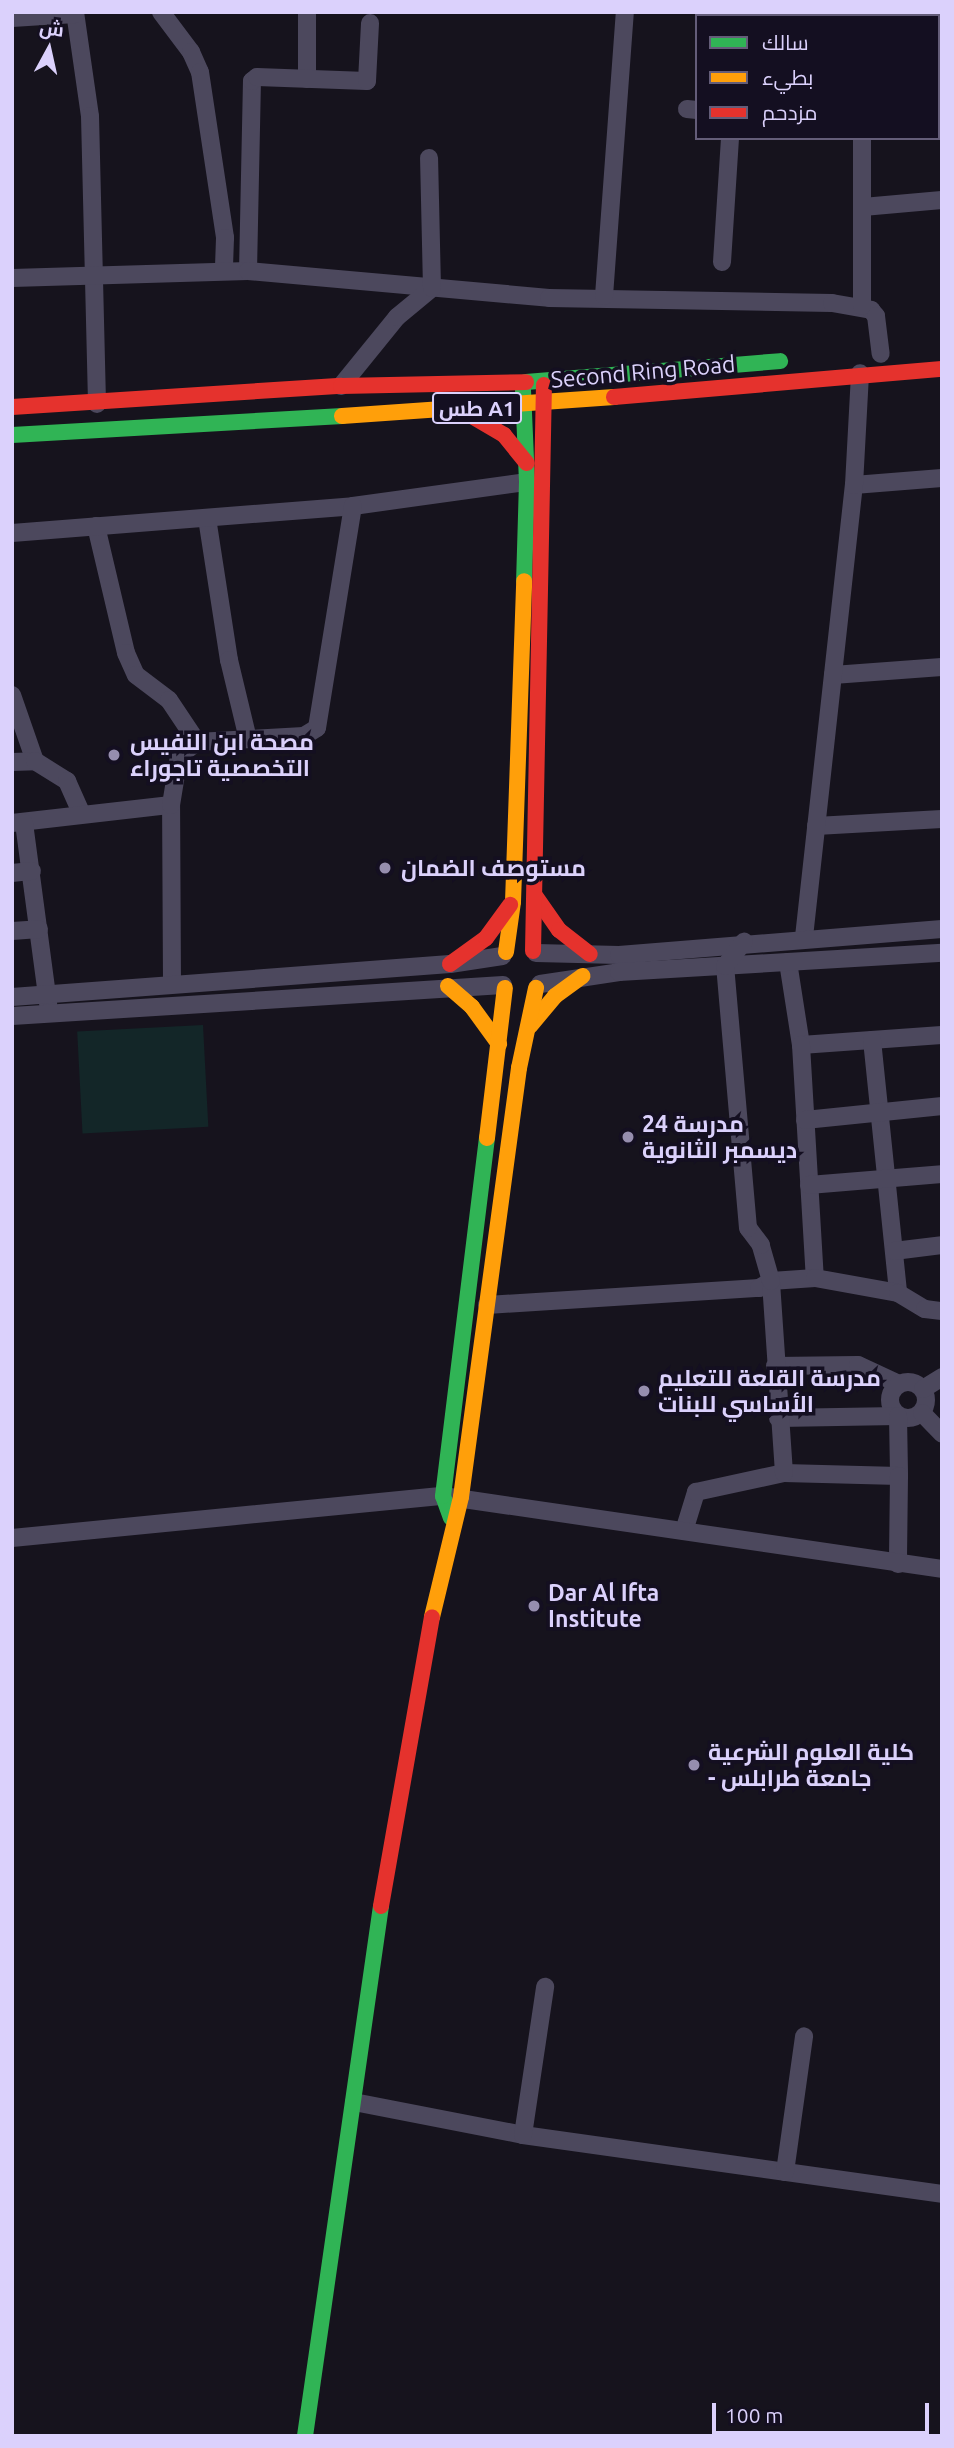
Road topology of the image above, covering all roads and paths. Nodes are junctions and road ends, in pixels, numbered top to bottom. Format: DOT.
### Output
graph roads {
  1 [pos="162,12"];
  2 [pos="307,12"];
  3 [pos="625,12"];
  4 [pos="75,13"];
  5 [pos="12,18"];
  6 [pos="370,23"];
  7 [pos="307,79"];
  8 [pos="730,140"];
  9 [pos="862,140"];
  10 [pos="429,158"];
  11 [pos="942,200"];
  12 [pos="863,207"];
  13 [pos="722,262"];
  14 [pos="224,271"];
  15 [pos="248,271"];
  16 [pos="90,276"];
  17 [pos="12,278"];
  18 [pos="432,288"];
  19 [pos="604,296"];
  20 [pos="862,306"];
  21 [pos="887,353"];
  22 [pos="804,360"];
  23 [pos="859,364"];
  24 [pos="942,369"];
  25 [pos="544,379"];
  26 [pos="522,382"];
  27 [pos="341,386"];
  28 [pos="545,403"];
  29 [pos="97,404"];
  30 [pos="524,405"];
  31 [pos="12,407"];
  32 [pos="460,409"];
  33 [pos="12,435"];
  34 [pos="527,463"];
  35 [pos="942,478"];
  36 [pos="527,482"];
  37 [pos="854,485"];
  38 [pos="353,506"];
  39 [pos="207,518"];
  40 [pos="96,526"];
  41 [pos="12,533"];
  42 [pos="942,667"];
  43 [pos="833,675"];
  44 [pos="12,695"];
  45 [pos="248,739"];
  46 [pos="197,742"];
  47 [pos="35,761"];
  48 [pos="12,762"];
  49 [pos="171,805"];
  50 [pos="81,813"];
  51 [pos="942,819"];
  52 [pos="18,823"];
  53 [pos="816,826"];
  54 [pos="32,871"];
  55 [pos="12,873"];
  56 [pos="536,897"];
  57 [pos="513,902"];
  58 [pos="39,929"];
  59 [pos="942,929"];
  60 [pos="12,931"];
  61 [pos="804,937"];
  62 [pos="744,942"];
  63 [pos="534,952"];
  64 [pos="942,953"];
  65 [pos="504,954"];
  66 [pos="590,954"];
  67 [pos="788,962"];
  68 [pos="450,964"];
  69 [pos="725,966"];
  70 [pos="298,976"];
  71 [pos="583,976"];
  72 [pos="172,984"];
  73 [pos="449,986"];
  74 [pos="538,986"];
  75 [pos="504,987"];
  76 [pos="47,993"];
  77 [pos="299,996"];
  78 [pos="12,997"];
  79 [pos="48,1012"];
  80 [pos="12,1016"];
  81 [pos="526,1033"];
  82 [pos="942,1035"];
  83 [pos="872,1040"];
  84 [pos="499,1044"];
  85 [pos="801,1045"];
  86 [pos="942,1106"];
  87 [pos="880,1112"];
  88 [pos="805,1120"];
  89 [pos="942,1174"];
  90 [pos="886,1179"];
  91 [pos="809,1185"];
  92 [pos="942,1245"];
  93 [pos="894,1251"];
  94 [pos="815,1278"];
  95 [pos="771,1281"];
  96 [pos="898,1293"];
  97 [pos="487,1305"];
  98 [pos="942,1311"];
  99 [pos="775,1366"];
  100 [pos="942,1377"];
  101 [pos="900,1384"];
  102 [pos="923,1389"];
  103 [pos="922,1413"];
  104 [pos="898,1416"];
  105 [pos="778,1418"];
  106 [pos="942,1434"];
  107 [pos="451,1440"];
  108 [pos="470,1443"];
  109 [pos="784,1473"];
  110 [pos="899,1476"];
  111 [pos="452,1497"];
  112 [pos="684,1531"];
  113 [pos="12,1538"];
  114 [pos="898,1564"];
  115 [pos="942,1569"];
  116 [pos="545,1987"];
  117 [pos="804,2036"];
  118 [pos="355,2102"];
  119 [pos="523,2135"];
  120 [pos="785,2172"];
  121 [pos="942,2193"];
  122 [pos="305,2436"];
  1 -- 14 [label="street"];
  2 -- 7 [label="street"];
  3 -- 19 [label="street"];
  4 -- 5 [label="street"];
  4 -- 16 [label="street"];
  6 -- 7 [label="street"];
  7 -- 15 [label="street"];
  8 -- 13 [label="street"];
  9 -- 12 [label="street"];
  10 -- 18 [label="street"];
  11 -- 12 [label="street"];
  12 -- 20 [label="street"];
  14 -- 15 [label="street"];
  14 -- 16 [label="street"];
  15 -- 18 [label="street"];
  16 -- 17 [label="street"];
  16 -- 29 [label="street"];
  18 -- 19 [label="street"];
  18 -- 27 [label="street"];
  19 -- 20 [label="street"];
  20 -- 21 [label="street"];
  21 -- 23 [label="main road, Second Ring Road / طس A1"];
  22 -- 25 [label="main road, Second Ring Road / طس A1"];
  23 -- 24 [label="main road, Second Ring Road / طس A1"];
  23 -- 28 [label="main road, Second Ring Road / طس A1"];
  23 -- 37 [label="street"];
  25 -- 26 [label="main road, Second Ring Road / طس A1"];
  25 -- 28 [label="main road"];
  26 -- 27 [label="main road, Second Ring Road / طس A1"];
  26 -- 30 [label="main road"];
  27 -- 29 [label="main road, Second Ring Road / طس A1"];
  28 -- 30 [label="main road, Second Ring Road / طس A1"];
  28 -- 56 [label="main road"];
  29 -- 31 [label="main road, Second Ring Road / طس A1"];
  30 -- 32 [label="main road, Second Ring Road / طس A1"];
  30 -- 34 [label="main road"];
  32 -- 33 [label="main road, Second Ring Road / طس A1"];
  32 -- 34 [label="main road"];
  34 -- 36 [label="main road"];
  35 -- 37 [label="street"];
  36 -- 38 [label="street"];
  36 -- 57 [label="main road"];
  37 -- 43 [label="street"];
  38 -- 39 [label="street"];
  38 -- 45 [label="street"];
  39 -- 40 [label="street"];
  39 -- 45 [label="street"];
  40 -- 41 [label="street"];
  40 -- 46 [label="street"];
  42 -- 43 [label="street"];
  43 -- 53 [label="street"];
  44 -- 47 [label="street"];
  45 -- 46 [label="street"];
  46 -- 49 [label="street"];
  47 -- 48 [label="street"];
  47 -- 50 [label="street"];
  49 -- 50 [label="street"];
  49 -- 72 [label="street"];
  50 -- 52 [label="street"];
  51 -- 53 [label="street"];
  52 -- 54 [label="street"];
  53 -- 61 [label="street"];
  54 -- 55 [label="street"];
  54 -- 58 [label="street"];
  56 -- 63 [label="main road"];
  56 -- 66 [label="main road"];
  57 -- 65 [label="main road"];
  57 -- 68 [label="main road"];
  58 -- 60 [label="street"];
  58 -- 76 [label="street"];
  59 -- 61 [label="street"];
  61 -- 62 [label="street"];
  62 -- 66 [label="street"];
  62 -- 69 [label="street"];
  63 -- 65 [label="main road"];
  63 -- 66 [label="street"];
  63 -- 74 [label="main road"];
  64 -- 67 [label="street"];
  65 -- 68 [label="street"];
  65 -- 75 [label="main road"];
  67 -- 69 [label="street"];
  67 -- 85 [label="street"];
  68 -- 70 [label="street"];
  69 -- 71 [label="street"];
  69 -- 95 [label="street"];
  70 -- 72 [label="street"];
  70 -- 77 [label="street"];
  71 -- 74 [label="street"];
  71 -- 81 [label="main road"];
  72 -- 76 [label="street"];
  73 -- 75 [label="street"];
  73 -- 77 [label="street"];
  73 -- 84 [label="main road"];
  74 -- 75 [label="main road"];
  74 -- 81 [label="main road"];
  75 -- 84 [label="main road"];
  76 -- 78 [label="street"];
  76 -- 79 [label="street"];
  77 -- 79 [label="street"];
  79 -- 80 [label="street"];
  81 -- 97 [label="main road"];
  82 -- 83 [label="street"];
  83 -- 85 [label="street"];
  83 -- 87 [label="street"];
  84 -- 107 [label="main road"];
  85 -- 88 [label="street"];
  86 -- 87 [label="street"];
  87 -- 88 [label="street"];
  87 -- 90 [label="street"];
  88 -- 91 [label="street"];
  89 -- 90 [label="street"];
  90 -- 91 [label="street"];
  90 -- 93 [label="street"];
  91 -- 94 [label="street"];
  92 -- 93 [label="street"];
  93 -- 96 [label="street"];
  94 -- 95 [label="street"];
  94 -- 96 [label="street"];
  95 -- 97 [label="street"];
  95 -- 99 [label="street"];
  96 -- 98 [label="street"];
  97 -- 108 [label="main road"];
  99 -- 101 [label="street"];
  99 -- 105 [label="street"];
  100 -- 102 [label="street"];
  101 -- 102 [label="street"];
  101 -- 104 [label="street"];
  102 -- 103 [label="street"];
  103 -- 104 [label="street"];
  103 -- 106 [label="street"];
  104 -- 105 [label="street"];
  104 -- 110 [label="street"];
  105 -- 109 [label="street"];
  107 -- 108 [label="main road"];
  107 -- 111 [label="main road"];
  108 -- 111 [label="main road"];
  109 -- 110 [label="street"];
  109 -- 112 [label="street"];
  110 -- 114 [label="street"];
  111 -- 112 [label="street"];
  111 -- 113 [label="street"];
  111 -- 118 [label="main road"];
  112 -- 114 [label="street"];
  114 -- 115 [label="street"];
  116 -- 119 [label="street"];
  117 -- 120 [label="street"];
  118 -- 119 [label="street"];
  118 -- 122 [label="main road"];
  119 -- 120 [label="street"];
  120 -- 121 [label="street"];
}
